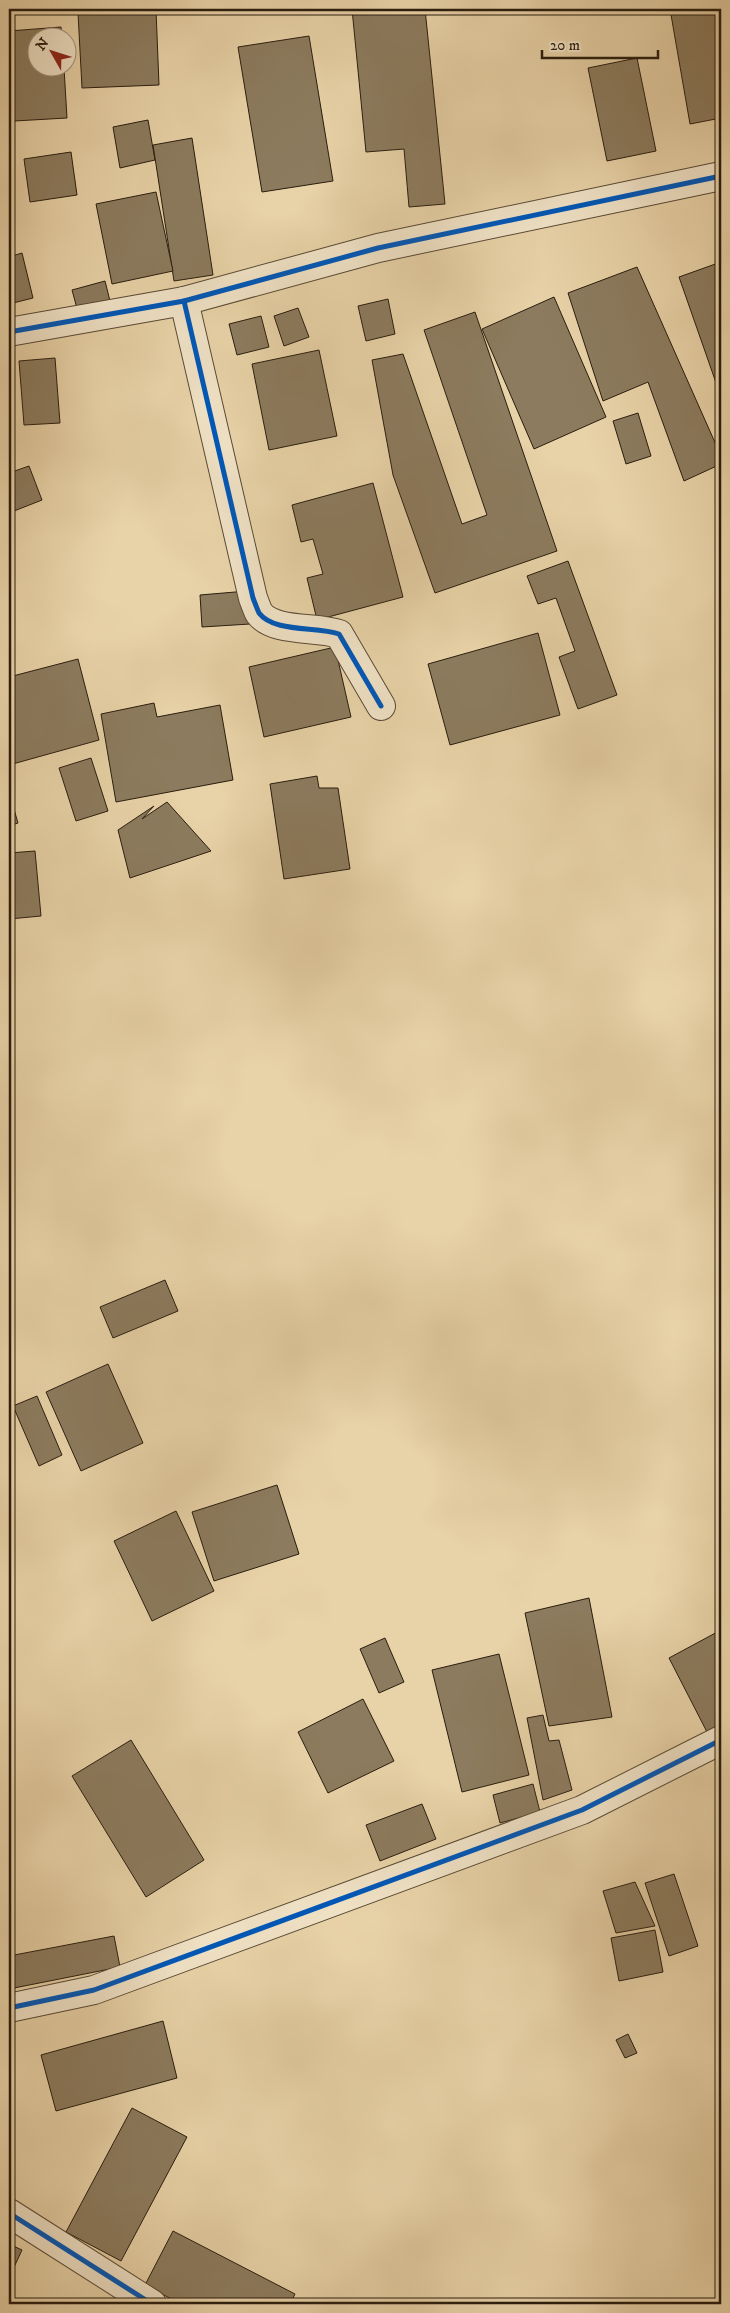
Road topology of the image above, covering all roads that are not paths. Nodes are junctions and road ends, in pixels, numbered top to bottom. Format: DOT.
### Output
graph roads {
  1 [pos="721,176"];
  2 [pos="184,301"];
  3 [pos="9,332"];
  4 [pos="381,706"];
  5 [pos="721,1740"];
  6 [pos="9,2008"];
  7 [pos="9,2213"];
  8 [pos="152,2304"];
  1 -- 2 [label="street"];
  2 -- 3 [label="street"];
  2 -- 4 [label="street"];
  5 -- 6 [label="street"];
  7 -- 8 [label="street"];
}
